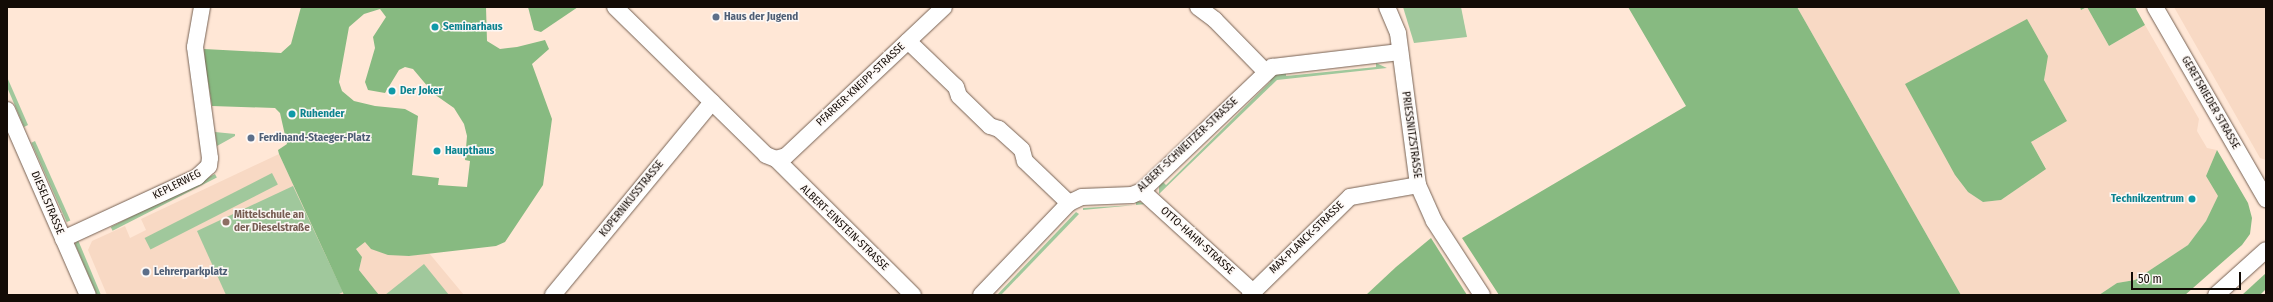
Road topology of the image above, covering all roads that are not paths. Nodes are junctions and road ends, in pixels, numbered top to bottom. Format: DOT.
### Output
graph roads {
  1 [pos="202,7"];
  2 [pos="615,7"];
  3 [pos="944,7"];
  4 [pos="1198,7"];
  5 [pos="1387,7"];
  6 [pos="2155,7"];
  7 [pos="908,41"];
  8 [pos="1400,52"];
  9 [pos="1266,71"];
  10 [pos="712,102"];
  11 [pos="7,110"];
  12 [pos="776,159"];
  13 [pos="1418,186"];
  14 [pos="1142,191"];
  15 [pos="2266,199"];
  16 [pos="1069,203"];
  17 [pos="63,239"];
  18 [pos="2266,250"];
  19 [pos="1251,293"];
  20 [pos="88,295"];
  21 [pos="553,295"];
  22 [pos="913,295"];
  23 [pos="981,295"];
  24 [pos="1482,295"];
  25 [pos="2216,295"];
  1 -- 17 [label="street, KEPLERWEG"];
  2 -- 10 [label="street"];
  3 -- 7 [label="street, PFARRER-KNEIPP-STRASSE"];
  4 -- 9 [label="street"];
  5 -- 8 [label="street, PRIESSNITZSTRASSE"];
  6 -- 15 [label="street, GERETSRIEDER STRASSE"];
  7 -- 12 [label="street, PFARRER-KNEIPP-STRASSE"];
  7 -- 16 [label="street"];
  8 -- 9 [label="street, ALBERT-SCHWEITZER-STRASSE"];
  8 -- 13 [label="street, PRIESSNITZSTRASSE"];
  9 -- 14 [label="street, ALBERT-SCHWEITZER-STRASSE"];
  10 -- 12 [label="street"];
  10 -- 21 [label="street, KOPERNIKUSSTRASSE"];
  11 -- 17 [label="street, DIESELSTRASSE"];
  12 -- 22 [label="street, ALBERT-EINSTEIN-STRASSE"];
  13 -- 19 [label="street, MAX-PLANCK-STRASSE"];
  13 -- 24 [label="street, PRIESSNITZSTRASSE"];
  14 -- 16 [label="street, ALBERT-SCHWEITZER-STRASSE"];
  14 -- 19 [label="street, OTTO-HAHN-STRASSE"];
  16 -- 23 [label="street, ALBERT-SCHWEITZER-STRASSE"];
  17 -- 20 [label="street, DIESELSTRASSE"];
  18 -- 25 [label="street"];
}
